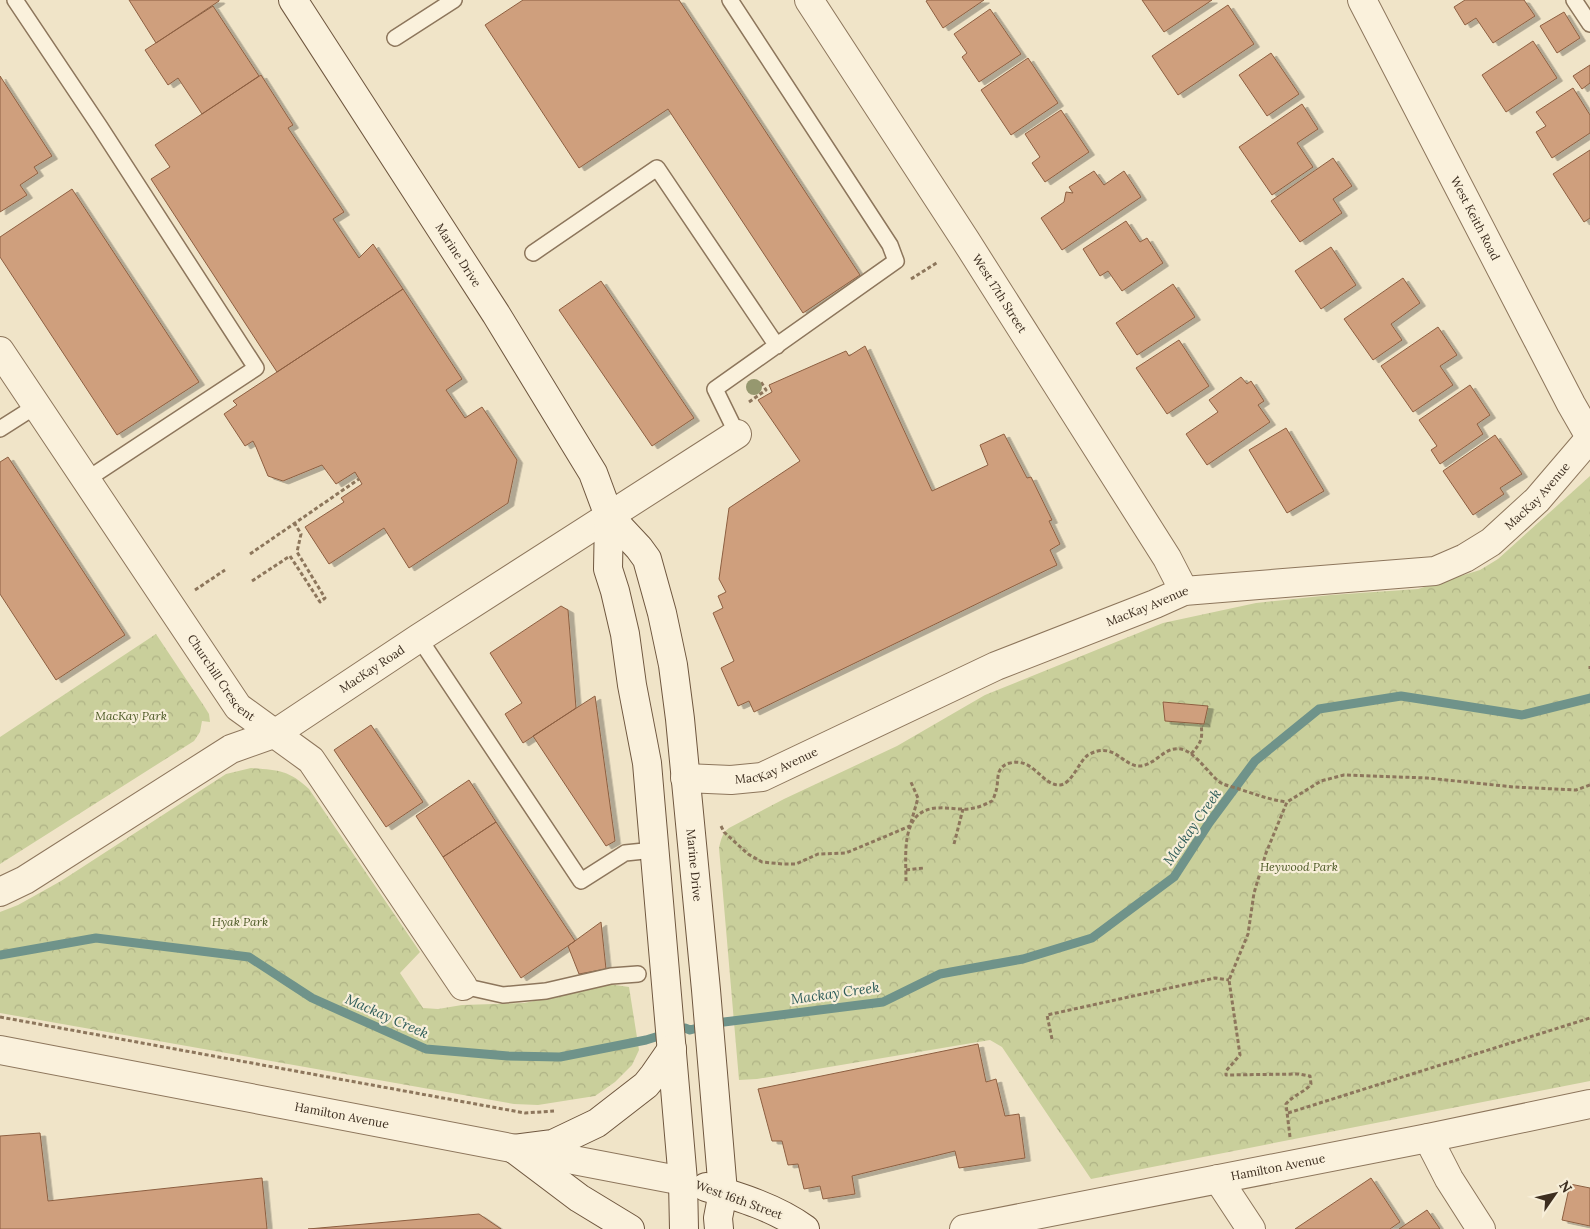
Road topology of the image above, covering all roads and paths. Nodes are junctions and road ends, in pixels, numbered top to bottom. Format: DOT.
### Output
graph roads {
  1 [pos="15,0"];
  2 [pos="293,0"];
  3 [pos="454,0"];
  4 [pos="730,0"];
  5 [pos="809,0"];
  6 [pos="1362,0"];
  7 [pos="1574,0"];
  8 [pos="1590,24"];
  9 [pos="396,38"];
  10 [pos="533,252"];
  11 [pos="777,346"];
  12 [pos="0,351"];
  13 [pos="766,390"];
  14 [pos="749,402"];
  15 [pos="36,406"];
  16 [pos="0,429"];
  17 [pos="737,434"];
  18 [pos="1590,438"];
  19 [pos="86,480"];
  20 [pos="359,480"];
  21 [pos="609,516"];
  22 [pos="295,524"];
  23 [pos="250,554"];
  24 [pos="225,570"];
  25 [pos="252,581"];
  26 [pos="195,590"];
  27 [pos="1184,591"];
  28 [pos="419,638"];
  29 [pos="1202,724"];
  30 [pos="276,733"];
  31 [pos="1191,754"];
  32 [pos="685,778"];
  33 [pos="910,780"];
  34 [pos="1590,784"];
  35 [pos="1287,802"];
  36 [pos="964,809"];
  37 [pos="721,826"];
  38 [pos="910,826"];
  39 [pos="954,844"];
  40 [pos="654,850"];
  41 [pos="924,868"];
  42 [pos="906,870"];
  43 [pos="906,881"];
  44 [pos="0,892"];
  45 [pos="638,974"];
  46 [pos="1229,980"];
  47 [pos="463,986"];
  48 [pos="0,1017"];
  49 [pos="1590,1018"];
  50 [pos="1052,1039"];
  51 [pos="672,1048"];
  52 [pos="0,1050"];
  53 [pos="1590,1104"];
  54 [pos="555,1110"];
  55 [pos="1428,1138"];
  56 [pos="514,1149"];
  57 [pos="1218,1179"];
  58 [pos="683,1181"];
  59 [pos="724,1217"];
  60 [pos="1035,1222"];
  61 [pos="630,1229"];
  62 [pos="684,1229"];
  63 [pos="805,1229"];
  64 [pos="964,1229"];
  65 [pos="1251,1229"];
  66 [pos="1481,1229"];
  1 -- 19 [label="lane"];
  2 -- 21 [label="street, Marine Drive"];
  3 -- 9 [label="lane"];
  4 -- 11 [label="lane"];
  5 -- 27 [label="street, West 17th Street"];
  6 -- 18 [label="street, West Keith Road"];
  7 -- 8 [label="lane"];
  10 -- 11 [label="lane"];
  11 -- 17 [label="lane"];
  12 -- 15 [label="street, Churchill Crescent"];
  13 -- 14 [label="path"];
  15 -- 16 [label="lane"];
  15 -- 19 [label="street, Churchill Crescent"];
  17 -- 21 [label="street, MacKay Road"];
  18 -- 27 [label="street, MacKay Avenue"];
  19 -- 30 [label="street, Churchill Crescent"];
  20 -- 22 [label="path"];
  21 -- 28 [label="street, MacKay Road"];
  21 -- 32 [label="street, Marine Drive"];
  21 -- 40 [label="street, Marine Drive"];
  22 -- 23 [label="path"];
  22 -- 25 [label="path"];
  24 -- 26 [label="path"];
  27 -- 32 [label="street, MacKay Avenue"];
  28 -- 30 [label="street, MacKay Road"];
  28 -- 40 [label="lane"];
  29 -- 31 [label="path"];
  30 -- 44 [label="street, MacKay Road"];
  30 -- 47 [label="street, Churchill Crescent"];
  31 -- 35 [label="path"];
  31 -- 36 [label="path"];
  32 -- 59 [label="street, Marine Drive"];
  33 -- 38 [label="path"];
  34 -- 35 [label="path"];
  35 -- 46 [label="path"];
  36 -- 38 [label="path"];
  36 -- 39 [label="path"];
  37 -- 38 [label="path"];
  38 -- 42 [label="path"];
  40 -- 51 [label="street, Marine Drive"];
  41 -- 42 [label="path"];
  42 -- 43 [label="path"];
  45 -- 47 [label="lane"];
  46 -- 49 [label="path"];
  46 -- 50 [label="path"];
  48 -- 54 [label="path"];
  51 -- 56 [label="street"];
  51 -- 58 [label="street, Marine Drive"];
  52 -- 56 [label="street, Hamilton Avenue"];
  53 -- 55 [label="street, Hamilton Avenue"];
  55 -- 57 [label="street, Hamilton Avenue"];
  55 -- 66 [label="street"];
  56 -- 58 [label="street, Hamilton Avenue"];
  56 -- 61 [label="street"];
  57 -- 60 [label="street, Hamilton Avenue"];
  57 -- 65 [label="street"];
  58 -- 59 [label="street, West 16th Street"];
  58 -- 62 [label="street, Marine Drive"];
  59 -- 63 [label="street, West 16th Street"];
  60 -- 64 [label="street, Hamilton Avenue"];
}
